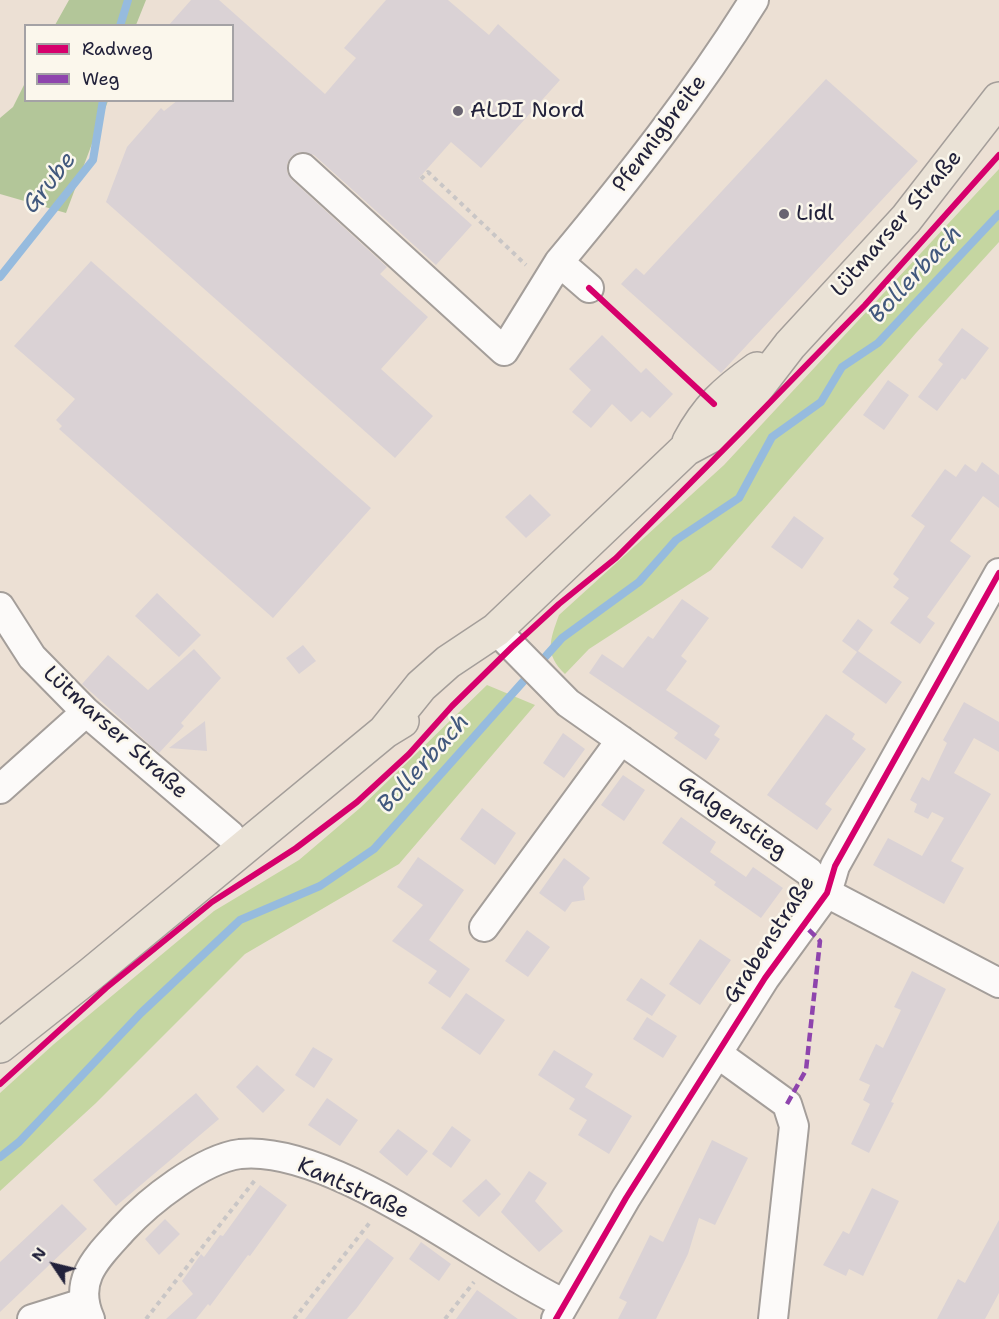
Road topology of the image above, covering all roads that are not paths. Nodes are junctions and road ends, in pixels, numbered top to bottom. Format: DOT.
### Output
graph roads {
  1 [pos="754,0"];
  2 [pos="999,99"];
  3 [pos="303,168"];
  4 [pos="553,273"];
  5 [pos="589,288"];
  6 [pos="999,573"];
  7 [pos="0,607"];
  8 [pos="505,640"];
  9 [pos="86,712"];
  10 [pos="621,740"];
  11 [pos="0,789"];
  12 [pos="241,850"];
  13 [pos="827,893"];
  14 [pos="484,927"];
  15 [pos="999,983"];
  16 [pos="0,1046"];
  17 [pos="718,1054"];
  18 [pos="86,1311"];
  19 [pos="560,1311"];
  20 [pos="32,1319"];
  21 [pos="773,1319"];
  1 -- 4 [label="street, Pfennigbreite"];
  2 -- 8 [label="main road, Lütmarser Straße"];
  3 -- 4 [label="street, Pfennigbreite"];
  4 -- 5 [label="street"];
  6 -- 13 [label="street, Grabenstraße"];
  7 -- 9 [label="street, Lütmarser Straße"];
  8 -- 10 [label="street, Galgenstieg"];
  8 -- 12 [label="main road, Lütmarser Straße"];
  9 -- 11 [label="street"];
  9 -- 12 [label="street, Lütmarser Straße"];
  10 -- 13 [label="street, Galgenstieg"];
  10 -- 14 [label="street"];
  12 -- 16 [label="main road, Lütmarser Straße"];
  13 -- 15 [label="street, Galgenstieg"];
  13 -- 17 [label="street, Grabenstraße"];
  17 -- 19 [label="street, Grabenstraße"];
  17 -- 21 [label="street"];
  18 -- 19 [label="street, Kantstraße"];
  18 -- 20 [label="street, Kantstraße"];
}
